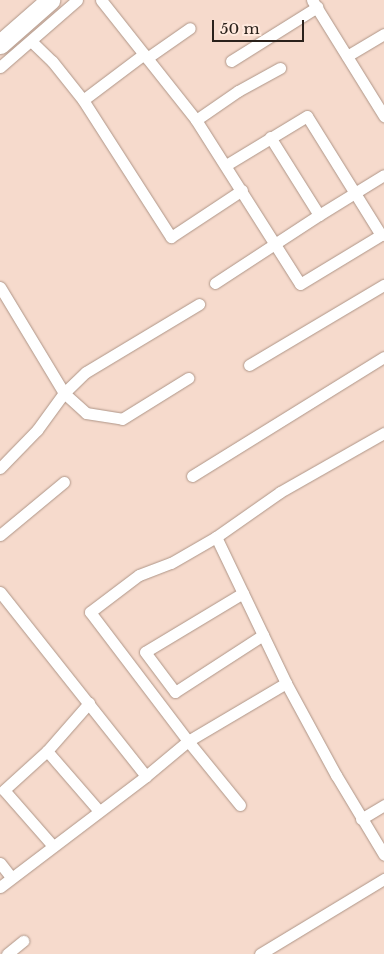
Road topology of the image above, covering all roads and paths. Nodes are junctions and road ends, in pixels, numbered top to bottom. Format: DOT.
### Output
graph roads {
  1 [pos="50,0"];
  2 [pos="77,0"];
  3 [pos="101,0"];
  4 [pos="314,3"];
  5 [pos="190,28"];
  6 [pos="384,34"];
  7 [pos="31,40"];
  8 [pos="0,44"];
  9 [pos="146,56"];
  10 [pos="347,56"];
  11 [pos="231,61"];
  12 [pos="0,67"];
  13 [pos="280,68"];
  14 [pos="83,100"];
  15 [pos="383,111"];
  16 [pos="196,120"];
  17 [pos="270,137"];
  18 [pos="226,165"];
  19 [pos="384,175"];
  20 [pos="242,190"];
  21 [pos="355,193"];
  22 [pos="319,215"];
  23 [pos="275,244"];
  24 [pos="215,283"];
  25 [pos="384,285"];
  26 [pos="0,288"];
  27 [pos="199,304"];
  28 [pos="384,357"];
  29 [pos="249,365"];
  30 [pos="188,378"];
  31 [pos="64,393"];
  32 [pos="384,433"];
  33 [pos="0,468"];
  34 [pos="192,476"];
  35 [pos="64,482"];
  36 [pos="0,534"];
  37 [pos="216,537"];
  38 [pos="0,592"];
  39 [pos="243,593"];
  40 [pos="263,636"];
  41 [pos="286,683"];
  42 [pos="89,702"];
  43 [pos="188,741"];
  44 [pos="47,751"];
  45 [pos="146,776"];
  46 [pos="2,788"];
  47 [pos="240,805"];
  48 [pos="384,805"];
  49 [pos="99,811"];
  50 [pos="361,819"];
  51 [pos="53,846"];
  52 [pos="384,855"];
  53 [pos="0,863"];
  54 [pos="11,877"];
  55 [pos="384,879"];
  56 [pos="0,886"];
  57 [pos="23,941"];
  58 [pos="7,954"];
  59 [pos="260,954"];
  1 -- 8 [label="highway"];
  2 -- 7 [label="street"];
  3 -- 9 [label="street"];
  4 -- 10 [label="street"];
  4 -- 11 [label="street"];
  5 -- 9 [label="street"];
  6 -- 10 [label="street"];
  7 -- 12 [label="street"];
  7 -- 14 [label="street"];
  9 -- 14 [label="street"];
  9 -- 16 [label="street"];
  10 -- 15 [label="street"];
  13 -- 16 [label="street"];
  14 -- 20 [label="street"];
  16 -- 18 [label="street"];
  17 -- 18 [label="street"];
  17 -- 21 [label="street"];
  17 -- 22 [label="street"];
  18 -- 20 [label="street"];
  19 -- 21 [label="street"];
  20 -- 23 [label="street"];
  21 -- 22 [label="street"];
  21 -- 23 [label="street"];
  22 -- 23 [label="street"];
  23 -- 24 [label="street"];
  25 -- 29 [label="street"];
  26 -- 31 [label="street"];
  27 -- 31 [label="street"];
  28 -- 34 [label="street"];
  30 -- 31 [label="street"];
  31 -- 33 [label="street"];
  32 -- 37 [label="street"];
  35 -- 36 [label="street"];
  37 -- 39 [label="street"];
  37 -- 43 [label="street"];
  38 -- 42 [label="street"];
  39 -- 40 [label="street"];
  39 -- 40 [label="street"];
  40 -- 41 [label="street"];
  41 -- 43 [label="street"];
  41 -- 50 [label="street"];
  42 -- 44 [label="street"];
  42 -- 45 [label="street"];
  43 -- 45 [label="street"];
  43 -- 47 [label="street"];
  44 -- 46 [label="street"];
  44 -- 49 [label="street"];
  45 -- 49 [label="street"];
  46 -- 51 [label="street"];
  48 -- 50 [label="street"];
  49 -- 51 [label="street"];
  50 -- 52 [label="street"];
  51 -- 54 [label="street"];
  53 -- 54 [label="street"];
  54 -- 56 [label="street"];
  55 -- 59 [label="street"];
  57 -- 58 [label="street"];
}
